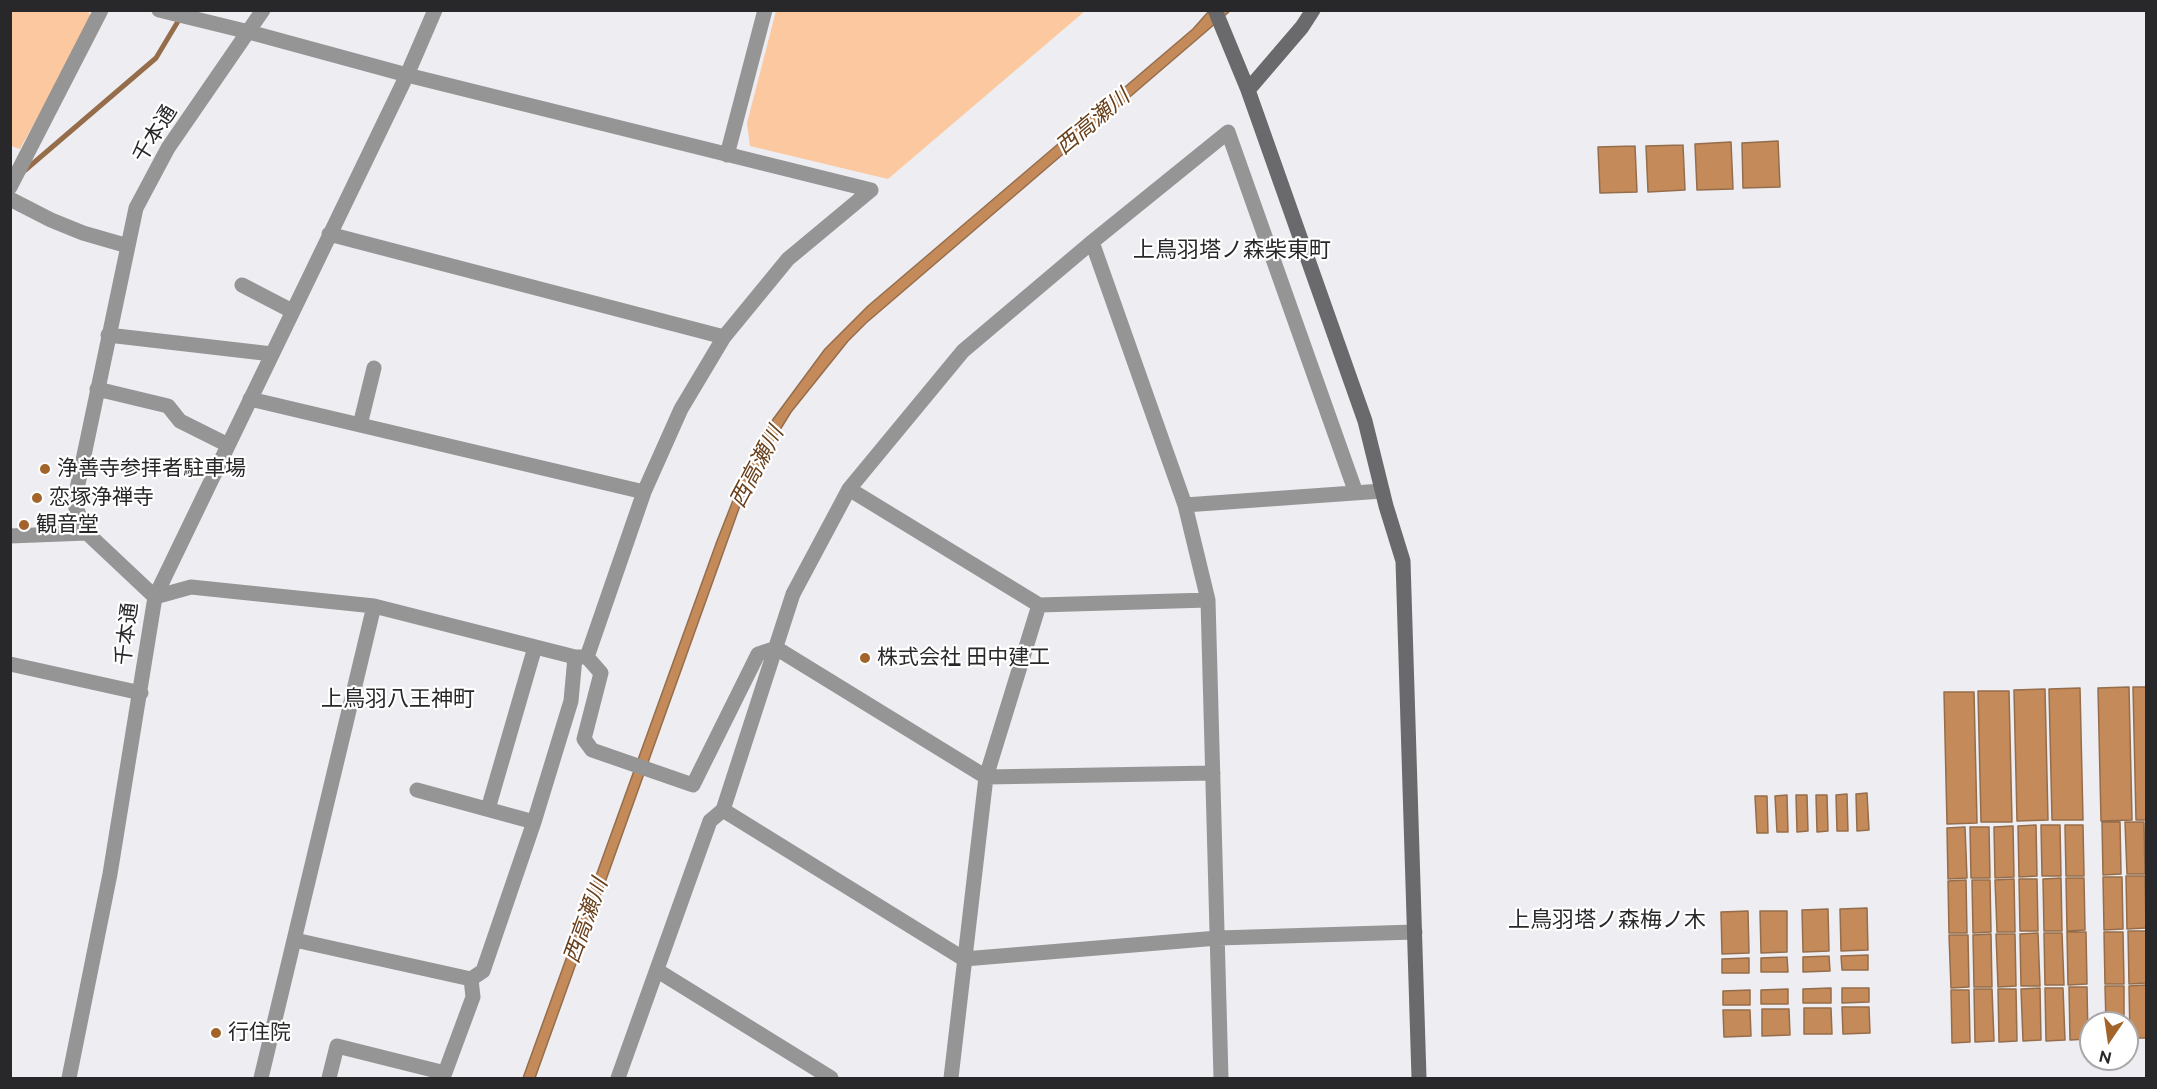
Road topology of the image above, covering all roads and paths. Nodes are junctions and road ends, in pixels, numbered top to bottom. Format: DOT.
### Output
graph roads {
  1 [pos="101,10"];
  2 [pos="159,10"];
  3 [pos="263,10"];
  4 [pos="435,10"];
  5 [pos="765,10"];
  6 [pos="1215,10"];
  7 [pos="1313,10"];
  8 [pos="249,32"];
  9 [pos="407,75"];
  10 [pos="1248,90"];
  11 [pos="728,155"];
  12 [pos="18,158"];
  13 [pos="10,187"];
  14 [pos="10,199"];
  15 [pos="329,234"];
  16 [pos="1092,242"];
  17 [pos="128,246"];
  18 [pos="242,285"];
  19 [pos="292,311"];
  20 [pos="108,335"];
  21 [pos="724,337"];
  22 [pos="272,354"];
  23 [pos="374,368"];
  24 [pos="97,389"];
  25 [pos="250,399"];
  26 [pos="360,425"];
  27 [pos="228,445"];
  28 [pos="849,489"];
  29 [pos="1382,491"];
  30 [pos="644,492"];
  31 [pos="1356,493"];
  32 [pos="1185,505"];
  33 [pos="87,533"];
  34 [pos="10,536"];
  35 [pos="155,597"];
  36 [pos="1208,600"];
  37 [pos="1039,605"];
  38 [pos="374,606"];
  39 [pos="535,647"];
  40 [pos="776,648"];
  41 [pos="581,657"];
  42 [pos="10,664"];
  43 [pos="141,693"];
  44 [pos="1213,773"];
  45 [pos="986,777"];
  46 [pos="417,790"];
  47 [pos="488,809"];
  48 [pos="723,810"];
  49 [pos="534,822"];
  50 [pos="1415,932"];
  51 [pos="1218,938"];
  52 [pos="295,940"];
  53 [pos="964,959"];
  54 [pos="658,971"];
  55 [pos="471,979"];
  56 [pos="444,1076"];
  57 [pos="69,1078"];
  58 [pos="261,1078"];
  59 [pos="329,1078"];
  60 [pos="618,1078"];
  61 [pos="831,1078"];
  62 [pos="951,1078"];
  63 [pos="1221,1078"];
  64 [pos="1419,1078"];
  1 -- 12 [label="street"];
  2 -- 8 [label="street"];
  3 -- 8 [label="street, 千本通"];
  4 -- 9 [label="street"];
  5 -- 11 [label="street"];
  6 -- 10 [label="street"];
  7 -- 10 [label="street"];
  8 -- 9 [label="street"];
  8 -- 17 [label="street, 千本通"];
  9 -- 11 [label="street"];
  9 -- 15 [label="street"];
  10 -- 29 [label="street"];
  11 -- 21 [label="street"];
  12 -- 13 [label="street"];
  14 -- 17 [label="street"];
  15 -- 19 [label="street"];
  15 -- 21 [label="street"];
  16 -- 28 [label="street"];
  16 -- 31 [label="street"];
  16 -- 32 [label="street"];
  17 -- 20 [label="street, 千本通"];
  18 -- 19 [label="street"];
  19 -- 22 [label="street"];
  20 -- 22 [label="street"];
  20 -- 24 [label="street, 千本通"];
  21 -- 30 [label="street"];
  22 -- 25 [label="street"];
  23 -- 26 [label="street"];
  24 -- 27 [label="street"];
  24 -- 33 [label="street, 千本通"];
  25 -- 26 [label="street"];
  25 -- 27 [label="street"];
  26 -- 30 [label="street"];
  27 -- 35 [label="street"];
  28 -- 37 [label="street"];
  28 -- 40 [label="street"];
  29 -- 31 [label="street"];
  29 -- 50 [label="street"];
  30 -- 41 [label="street"];
  31 -- 32 [label="street"];
  32 -- 36 [label="street"];
  33 -- 34 [label="street"];
  33 -- 35 [label="street, 千本通"];
  35 -- 38 [label="street"];
  35 -- 43 [label="street, 千本通"];
  36 -- 37 [label="street"];
  36 -- 44 [label="street"];
  37 -- 45 [label="street"];
  38 -- 39 [label="street"];
  38 -- 52 [label="street"];
  39 -- 41 [label="street"];
  39 -- 47 [label="street"];
  40 -- 41 [label="street"];
  40 -- 45 [label="street"];
  40 -- 48 [label="street"];
  41 -- 49 [label="street"];
  42 -- 43 [label="street"];
  43 -- 57 [label="street, 千本通"];
  44 -- 45 [label="street"];
  44 -- 51 [label="street"];
  45 -- 53 [label="street"];
  46 -- 47 [label="street"];
  47 -- 49 [label="street"];
  48 -- 53 [label="street"];
  48 -- 54 [label="street"];
  49 -- 55 [label="street"];
  50 -- 51 [label="street"];
  50 -- 64 [label="street"];
  51 -- 53 [label="street"];
  51 -- 63 [label="street"];
  52 -- 55 [label="street"];
  52 -- 58 [label="street"];
  53 -- 62 [label="street"];
  54 -- 60 [label="street"];
  54 -- 61 [label="street"];
  55 -- 56 [label="street"];
  56 -- 59 [label="street"];
}
